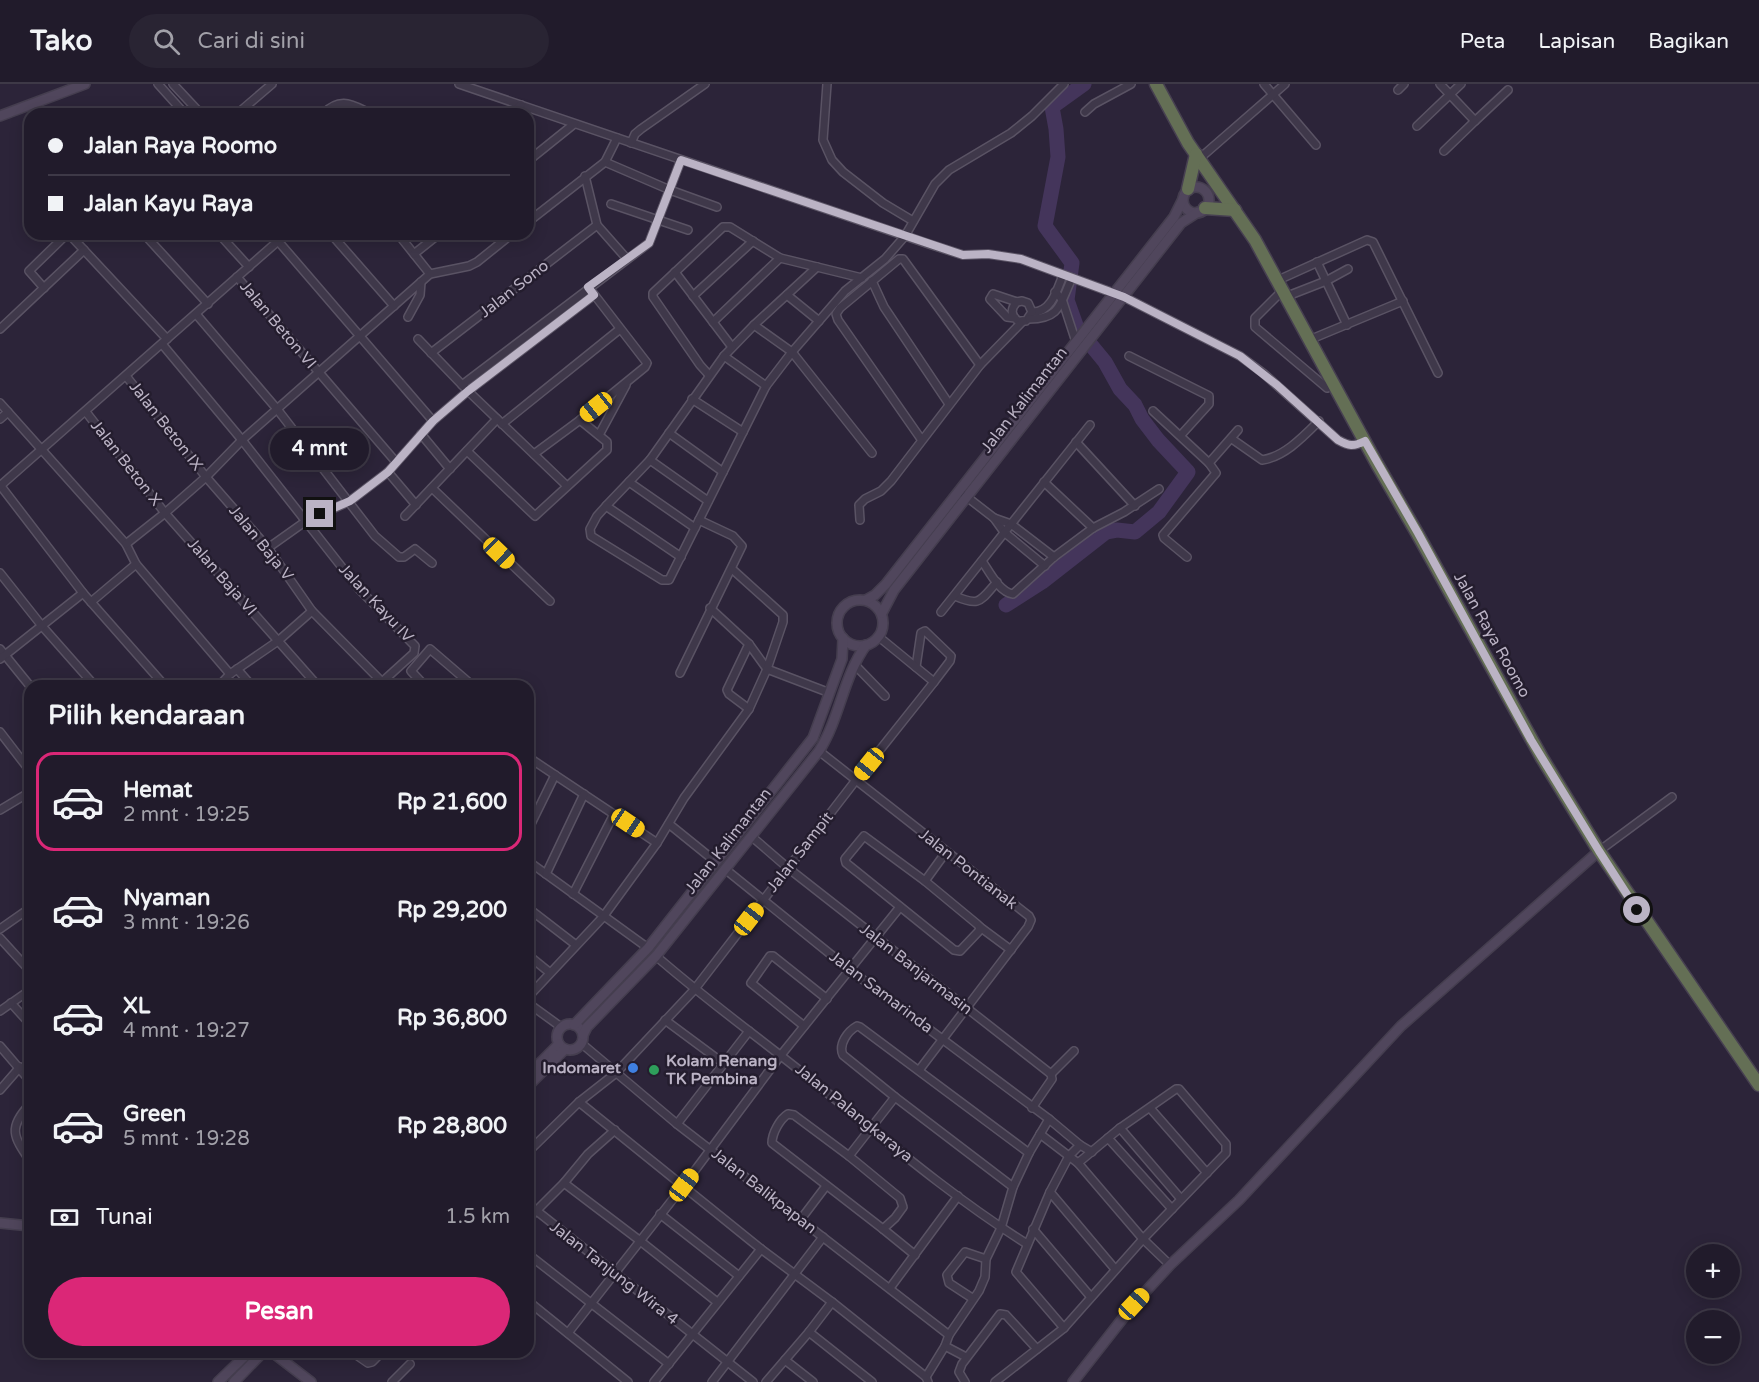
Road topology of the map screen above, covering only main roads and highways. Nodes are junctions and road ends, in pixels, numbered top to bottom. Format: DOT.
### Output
graph roads {
  1 [pos="85,84"];
  2 [pos="1156,84"];
  3 [pos="0,117"];
  4 [pos="1197,156"];
  5 [pos="1211,176"];
  6 [pos="1220,188"];
  7 [pos="1189,192"];
  8 [pos="1204,207"];
  9 [pos="1235,210"];
  10 [pos="1119,295"];
  11 [pos="1079,344"];
  12 [pos="963,493"];
  13 [pos="866,600"];
  14 [pos="882,614"];
  15 [pos="843,638"];
  16 [pos="866,645"];
  17 [pos="780,782"];
  18 [pos="789,789"];
  19 [pos="1599,851"];
  20 [pos="700,883"];
  21 [pos="708,890"];
  22 [pos="574,1024"];
  23 [pos="582,1039"];
  24 [pos="562,1046"];
  25 [pos="534,1070"];
  26 [pos="534,1079"];
  27 [pos="1759,1085"];
  28 [pos="0,1223"];
  29 [pos="24,1226"];
  30 [pos="243,1358"];
  31 [pos="257,1358"];
  32 [pos="280,1358"];
  33 [pos="218,1382"];
  34 [pos="234,1382"];
  35 [pos="310,1382"];
  36 [pos="1073,1382"];
  1 -- 3 [label="main road"];
  2 -- 4 [label="highway, Jalan Raya Roomo"];
  4 -- 5 [label="highway, Jalan Raya Roomo"];
  4 -- 7 [label="highway"];
  5 -- 6 [label="highway, Jalan Raya Roomo"];
  5 -- 7 [label="main road, Jalan Kalimantan"];
  6 -- 8 [label="main road, Jalan Kalimantan"];
  6 -- 9 [label="highway, Jalan Raya Roomo"];
  7 -- 8 [label="main road"];
  7 -- 8 [label="main road"];
  7 -- 10 [label="main road, Jalan Kalimantan"];
  8 -- 9 [label="highway"];
  8 -- 10 [label="main road, Jalan Kalimantan"];
  9 -- 19 [label="highway, Jalan Raya Roomo"];
  10 -- 11 [label="main road, Jalan Kalimantan"];
  10 -- 11 [label="main road, Jalan Kalimantan"];
  11 -- 12 [label="main road, Jalan Kalimantan"];
  12 -- 13 [label="main road, Jalan Kalimantan"];
  12 -- 14 [label="main road, Jalan Kalimantan"];
  13 -- 14 [label="main road"];
  13 -- 15 [label="main road"];
  14 -- 16 [label="main road"];
  15 -- 16 [label="main road"];
  15 -- 17 [label="main road, Jalan Kalimantan"];
  16 -- 18 [label="main road, Jalan Kalimantan"];
  17 -- 18 [label="main road"];
  17 -- 20 [label="main road, Jalan Kalimantan"];
  18 -- 21 [label="main road, Jalan Kalimantan"];
  19 -- 27 [label="highway, Jalan Raya Roomo"];
  19 -- 36 [label="main road"];
  20 -- 21 [label="main road"];
  20 -- 22 [label="main road, Jalan Kalimantan"];
  21 -- 23 [label="main road, Jalan Kalimantan"];
  22 -- 23 [label="main road"];
  22 -- 24 [label="main road"];
  23 -- 24 [label="main road"];
  24 -- 25 [label="main road"];
  24 -- 26 [label="main road"];
  28 -- 29 [label="main road"];
  30 -- 33 [label="main road"];
  31 -- 34 [label="main road"];
  32 -- 35 [label="main road"];
}
